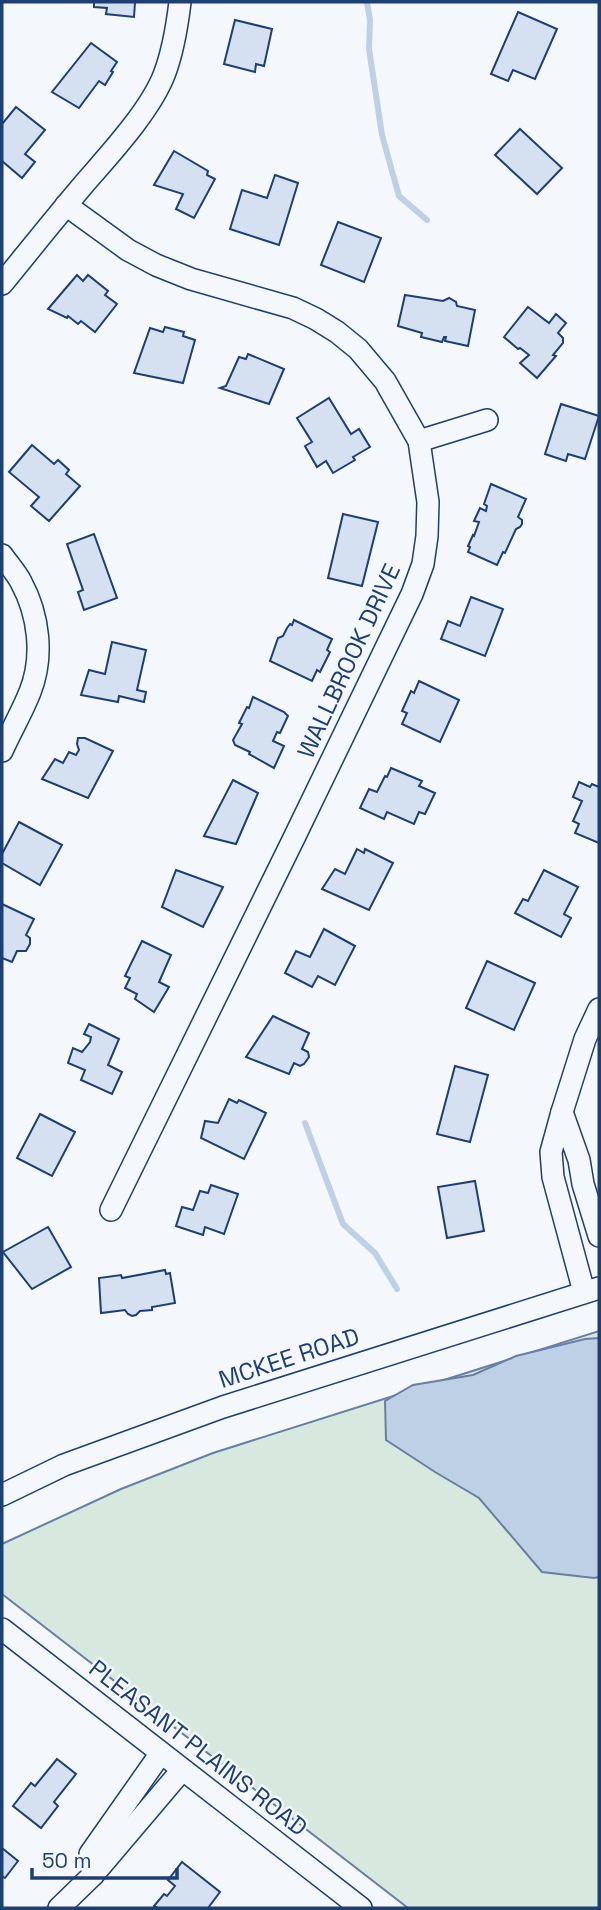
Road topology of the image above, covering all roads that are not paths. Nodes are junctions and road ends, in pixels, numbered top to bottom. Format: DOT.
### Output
graph roads {
  1 [pos="180,2"];
  2 [pos="66,205"];
  3 [pos="2,284"];
  4 [pos="487,420"];
  5 [pos="419,441"];
  6 [pos="2,555"];
  7 [pos="2,751"];
  8 [pos="599,1009"];
  9 [pos="562,1112"];
  10 [pos="111,1210"];
  11 [pos="599,1236"];
  12 [pos="592,1290"];
  13 [pos="2,1495"];
  14 [pos="2,1629"];
  15 [pos="161,1753"];
  16 [pos="182,1770"];
  17 [pos="93,1875"];
  18 [pos="58,1908"];
  19 [pos="361,1908"];
  1 -- 2 [label="street"];
  2 -- 3 [label="street"];
  2 -- 5 [label="street, WALLBROOK DRIVE"];
  4 -- 5 [label="street"];
  5 -- 10 [label="street, WALLBROOK DRIVE"];
  6 -- 7 [label="street"];
  8 -- 9 [label="street"];
  9 -- 11 [label="street"];
  9 -- 12 [label="street"];
  12 -- 13 [label="street, MCKEE ROAD"];
  14 -- 15 [label="street, PLEASANT PLAINS ROAD"];
  15 -- 16 [label="street, PLEASANT PLAINS ROAD"];
  15 -- 17 [label="street"];
  16 -- 17 [label="street"];
  16 -- 19 [label="street, PLEASANT PLAINS ROAD"];
  17 -- 18 [label="street"];
}
